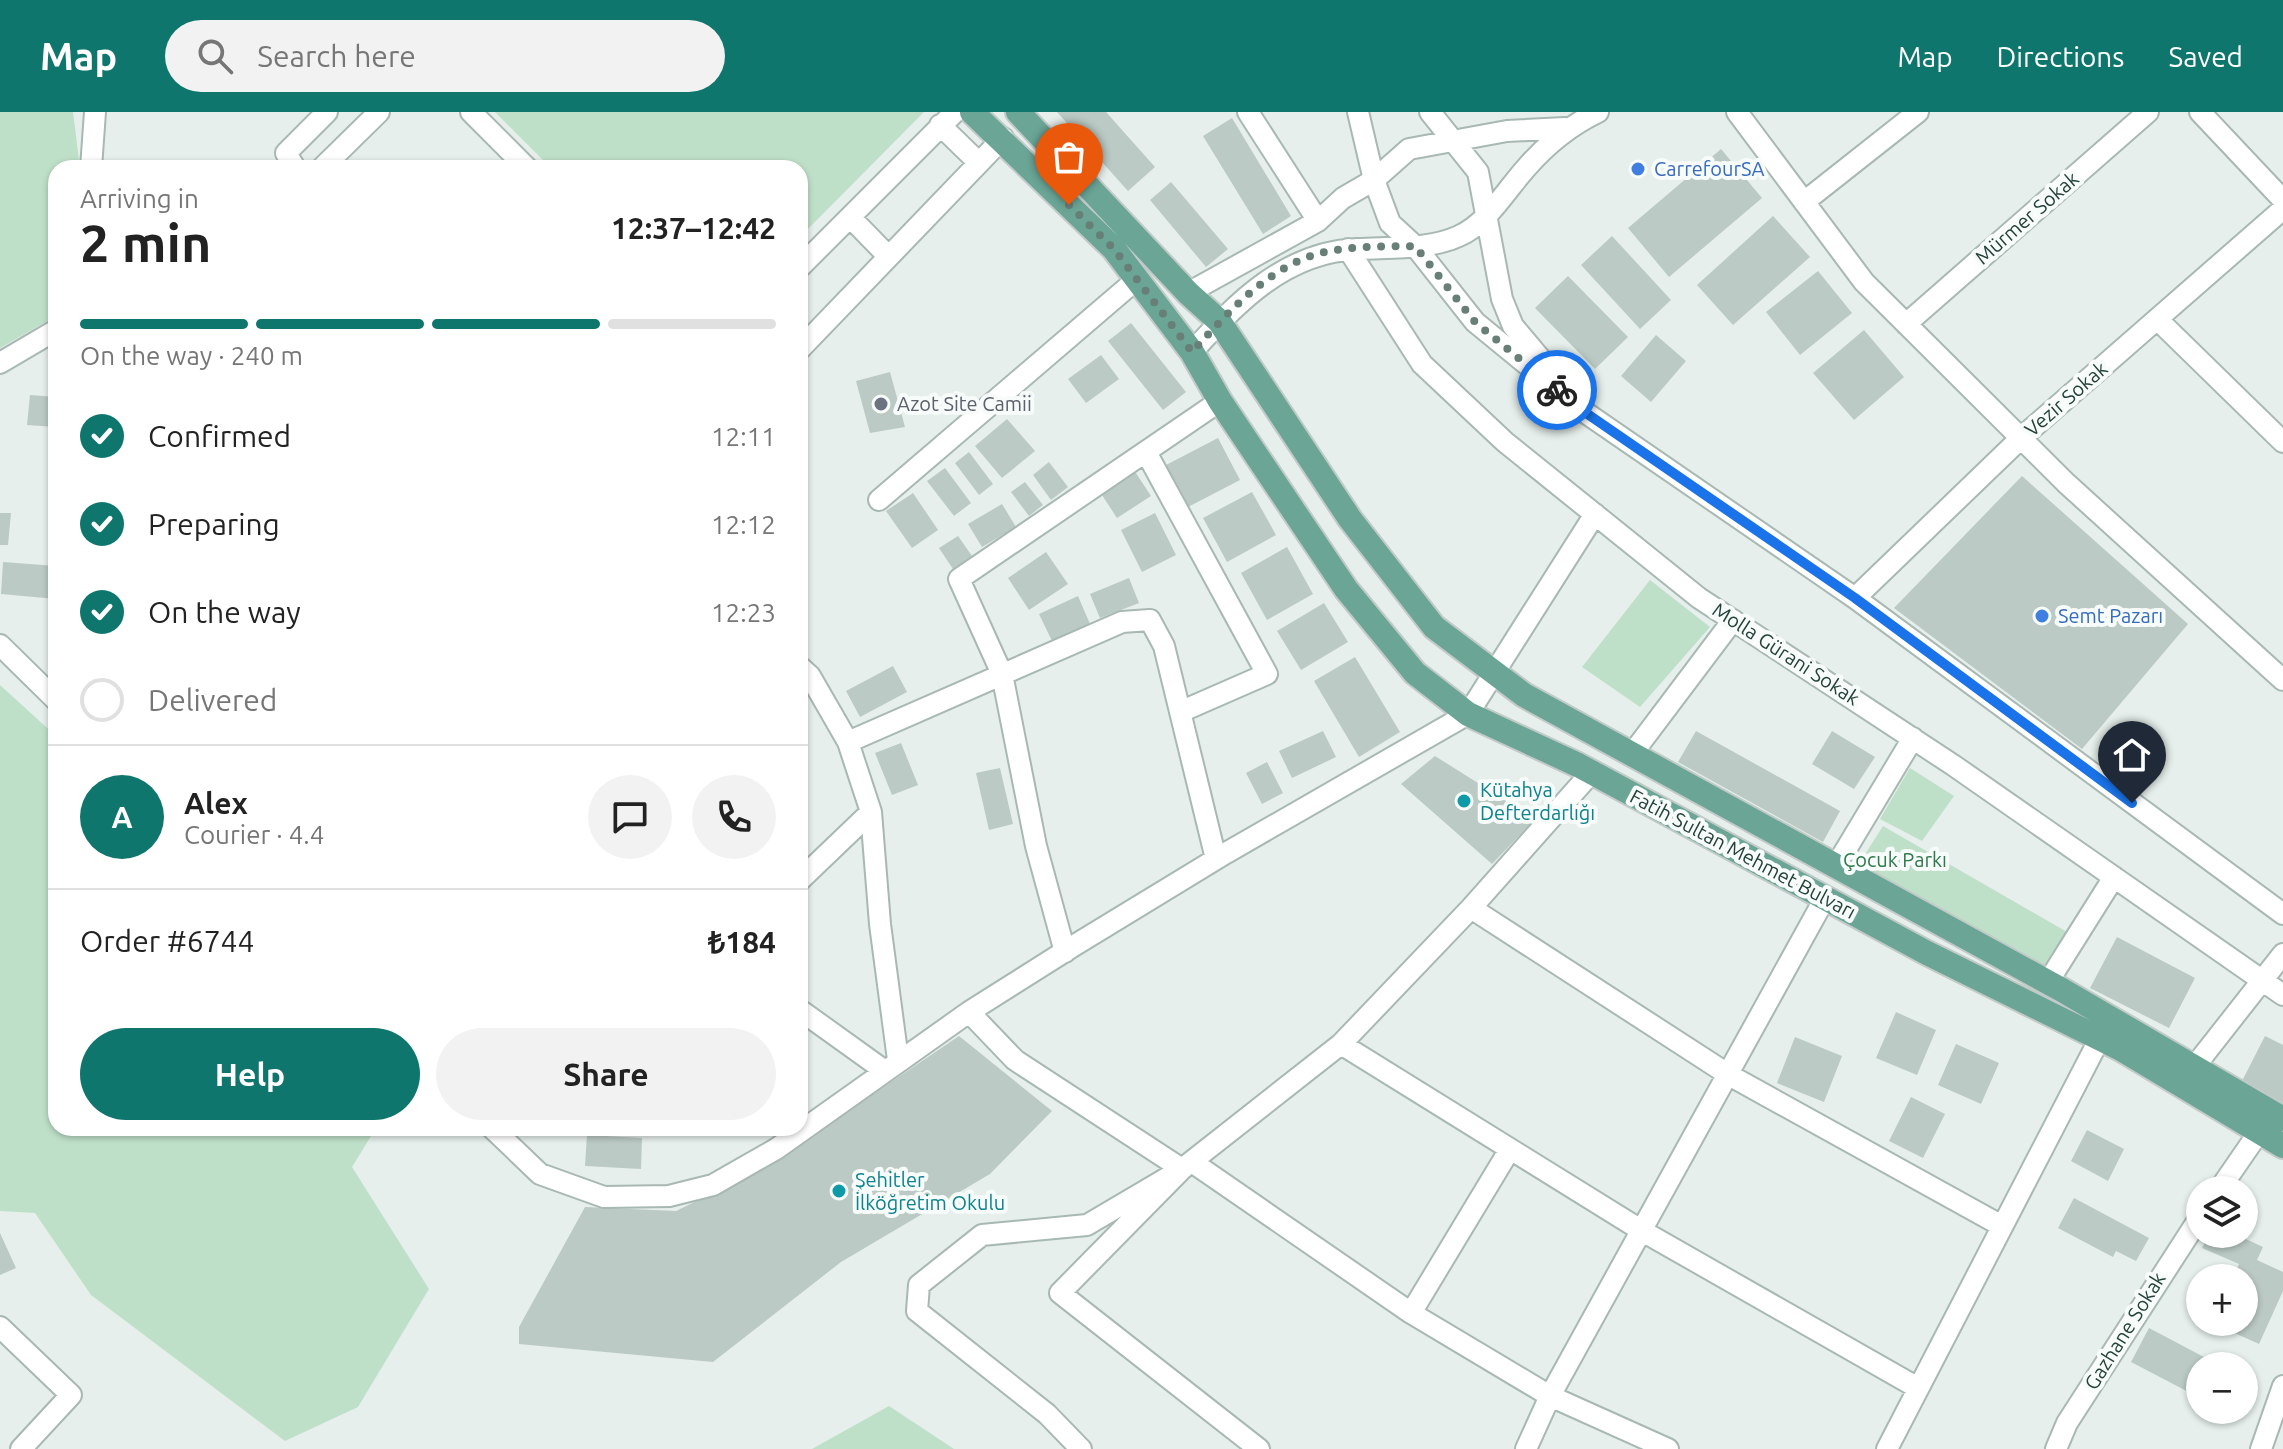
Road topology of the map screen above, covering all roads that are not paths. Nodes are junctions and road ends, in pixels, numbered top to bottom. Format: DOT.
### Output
graph roads {
  1 [pos="95,112"];
  2 [pos="327,112"];
  3 [pos="379,112"];
  4 [pos="471,112"];
  5 [pos="972,112"];
  6 [pos="1248,112"];
  7 [pos="1358,112"];
  8 [pos="1430,112"];
  9 [pos="1598,112"];
  10 [pos="1737,112"];
  11 [pos="1918,112"];
  12 [pos="2148,112"];
  13 [pos="2200,112"];
  14 [pos="1021,115"];
  15 [pos="948,119"];
  16 [pos="1565,128"];
  17 [pos="1003,138"];
  18 [pos="1449,140"];
  19 [pos="92,160"];
  20 [pos="290,160"];
  21 [pos="330,160"];
  22 [pos="519,160"];
  23 [pos="978,162"];
  24 [pos="1374,180"];
  25 [pos="2283,200"];
  26 [pos="1804,202"];
  27 [pos="2283,209"];
  28 [pos="1487,215"];
  29 [pos="850,217"];
  30 [pos="1318,221"];
  31 [pos="1415,246"];
  32 [pos="1348,249"];
  33 [pos="888,256"];
  34 [pos="808,259"];
  35 [pos="1136,280"];
  36 [pos="1188,293"];
  37 [pos="2157,319"];
  38 [pos="1219,321"];
  39 [pos="1906,324"];
  40 [pos="48,335"];
  41 [pos="808,341"];
  42 [pos="1192,352"];
  43 [pos="0,363"];
  44 [pos="1220,401"];
  45 [pos="1586,413"];
  46 [pos="2021,438"];
  47 [pos="2283,442"];
  48 [pos="1146,452"];
  49 [pos="879,500"];
  50 [pos="1595,514"];
  51 [pos="1855,598"];
  52 [pos="1733,620"];
  53 [pos="0,645"];
  54 [pos="1493,672"];
  55 [pos="808,674"];
  56 [pos="1002,674"];
  57 [pos="2282,676"];
  58 [pos="48,692"];
  59 [pos="1180,712"];
  60 [pos="1468,714"];
  61 [pos="1913,738"];
  62 [pos="848,742"];
  63 [pos="1632,754"];
  64 [pos="1591,773"];
  65 [pos="871,812"];
  66 [pos="1216,859"];
  67 [pos="1836,866"];
  68 [pos="808,872"];
  69 [pos="2114,877"];
  70 [pos="1825,898"];
  71 [pos="1471,908"];
  72 [pos="2283,914"];
  73 [pos="1065,952"];
  74 [pos="2283,954"];
  75 [pos="2264,981"];
  76 [pos="2048,982"];
  77 [pos="2283,995"];
  78 [pos="969,1012"];
  79 [pos="808,1015"];
  80 [pos="2100,1038"];
  81 [pos="1341,1044"];
  82 [pos="892,1066"];
  83 [pos="2195,1066"];
  84 [pos="1729,1075"];
  85 [pos="2283,1119"];
  86 [pos="808,1126"];
  87 [pos="2259,1132"];
  88 [pos="500,1136"];
  89 [pos="794,1136"];
  90 [pos="2283,1146"];
  91 [pos="1510,1149"];
  92 [pos="1187,1165"];
  93 [pos="2229,1176"];
  94 [pos="2002,1226"];
  95 [pos="1644,1232"];
  96 [pos="2186,1239"];
  97 [pos="1411,1313"];
  98 [pos="0,1327"];
  99 [pos="2283,1386"];
  100 [pos="1918,1388"];
  101 [pos="1550,1396"];
  102 [pos="21,1449"];
  103 [pos="1081,1449"];
  104 [pos="1259,1449"];
  105 [pos="1526,1449"];
  106 [pos="1668,1449"];
  107 [pos="1887,1449"];
  108 [pos="2056,1449"];
  109 [pos="2261,1449"];
  1 -- 19 [label="street"];
  2 -- 20 [label="street"];
  3 -- 21 [label="street"];
  4 -- 22 [label="street"];
  5 -- 17 [label="main road, Fatih Sultan Mehmet Bulvarı"];
  6 -- 30 [label="street"];
  7 -- 24 [label="street"];
  8 -- 18 [label="street"];
  9 -- 16 [label="street"];
  10 -- 26 [label="street"];
  11 -- 26 [label="street"];
  12 -- 39 [label="street, Mürmer Sokak"];
  13 -- 25 [label="street"];
  14 -- 17 [label="main road"];
  14 -- 36 [label="main road, Fatih Sultan Mehmet Bulvarı"];
  15 -- 23 [label="street"];
  15 -- 29 [label="street"];
  16 -- 18 [label="street"];
  16 -- 28 [label="street"];
  17 -- 23 [label="street"];
  17 -- 35 [label="main road, Fatih Sultan Mehmet Bulvarı"];
  18 -- 24 [label="street"];
  18 -- 28 [label="street"];
  23 -- 33 [label="street"];
  24 -- 30 [label="street"];
  24 -- 31 [label="street"];
  26 -- 39 [label="street"];
  27 -- 37 [label="street, Vezir Sokak"];
  28 -- 31 [label="street"];
  28 -- 45 [label="street"];
  29 -- 33 [label="street"];
  29 -- 34 [label="street"];
  30 -- 36 [label="street"];
  31 -- 32 [label="street"];
  31 -- 45 [label="street"];
  32 -- 38 [label="street"];
  32 -- 50 [label="street, Molla Gürani Sokak"];
  33 -- 41 [label="street"];
  35 -- 42 [label="main road, Fatih Sultan Mehmet Bulvarı"];
  35 -- 49 [label="street"];
  36 -- 38 [label="main road, Fatih Sultan Mehmet Bulvarı"];
  37 -- 46 [label="street, Vezir Sokak"];
  37 -- 47 [label="street"];
  38 -- 42 [label="street"];
  38 -- 54 [label="main road, Fatih Sultan Mehmet Bulvarı"];
  39 -- 46 [label="street"];
  40 -- 43 [label="street"];
  42 -- 44 [label="main road, Fatih Sultan Mehmet Bulvarı"];
  44 -- 48 [label="street"];
  44 -- 60 [label="main road, Fatih Sultan Mehmet Bulvarı"];
  45 -- 51 [label="street"];
  46 -- 51 [label="street, Vezir Sokak"];
  46 -- 57 [label="street"];
  48 -- 56 [label="street"];
  48 -- 59 [label="street"];
  50 -- 52 [label="street, Molla Gürani Sokak"];
  50 -- 54 [label="street"];
  51 -- 72 [label="street"];
  52 -- 61 [label="street, Molla Gürani Sokak"];
  52 -- 63 [label="street"];
  53 -- 58 [label="street"];
  54 -- 60 [label="street"];
  54 -- 63 [label="main road, Fatih Sultan Mehmet Bulvarı"];
  55 -- 62 [label="street"];
  56 -- 59 [label="street"];
  56 -- 62 [label="street"];
  56 -- 73 [label="street"];
  59 -- 66 [label="street"];
  60 -- 64 [label="main road, Fatih Sultan Mehmet Bulvarı"];
  60 -- 66 [label="street"];
  61 -- 67 [label="street"];
  61 -- 69 [label="street, Molla Gürani Sokak"];
  62 -- 65 [label="street"];
  63 -- 67 [label="main road, Fatih Sultan Mehmet Bulvarı"];
  64 -- 70 [label="main road, Fatih Sultan Mehmet Bulvarı"];
  64 -- 71 [label="street"];
  65 -- 68 [label="street"];
  65 -- 82 [label="street"];
  66 -- 73 [label="street"];
  67 -- 76 [label="main road, Fatih Sultan Mehmet Bulvarı"];
  69 -- 75 [label="street, Molla Gürani Sokak"];
  69 -- 76 [label="street"];
  70 -- 80 [label="main road, Fatih Sultan Mehmet Bulvarı"];
  70 -- 84 [label="street"];
  71 -- 81 [label="street"];
  71 -- 84 [label="street"];
  73 -- 78 [label="street"];
  74 -- 75 [label="street"];
  75 -- 77 [label="street, Molla Gürani Sokak"];
  75 -- 83 [label="street"];
  76 -- 83 [label="main road, Fatih Sultan Mehmet Bulvarı"];
  78 -- 82 [label="street"];
  78 -- 92 [label="street"];
  79 -- 82 [label="street"];
  80 -- 87 [label="main road, Fatih Sultan Mehmet Bulvarı"];
  80 -- 94 [label="street"];
  81 -- 91 [label="street"];
  81 -- 92 [label="street"];
  82 -- 86 [label="street"];
  83 -- 85 [label="main road, Fatih Sultan Mehmet Bulvarı"];
  84 -- 94 [label="street"];
  84 -- 95 [label="street"];
  87 -- 90 [label="main road, Fatih Sultan Mehmet Bulvarı"];
  87 -- 93 [label="street"];
  88 -- 89 [label="street"];
  91 -- 95 [label="street"];
  91 -- 97 [label="street"];
  92 -- 97 [label="street"];
  92 -- 103 [label="street"];
  92 -- 104 [label="street"];
  94 -- 100 [label="street"];
  95 -- 100 [label="street"];
  95 -- 101 [label="street"];
  96 -- 108 [label="street, Gazhane Sokak"];
  97 -- 101 [label="street"];
  98 -- 102 [label="street"];
  99 -- 109 [label="street"];
  100 -- 107 [label="street"];
  101 -- 105 [label="street"];
  101 -- 106 [label="street"];
}
